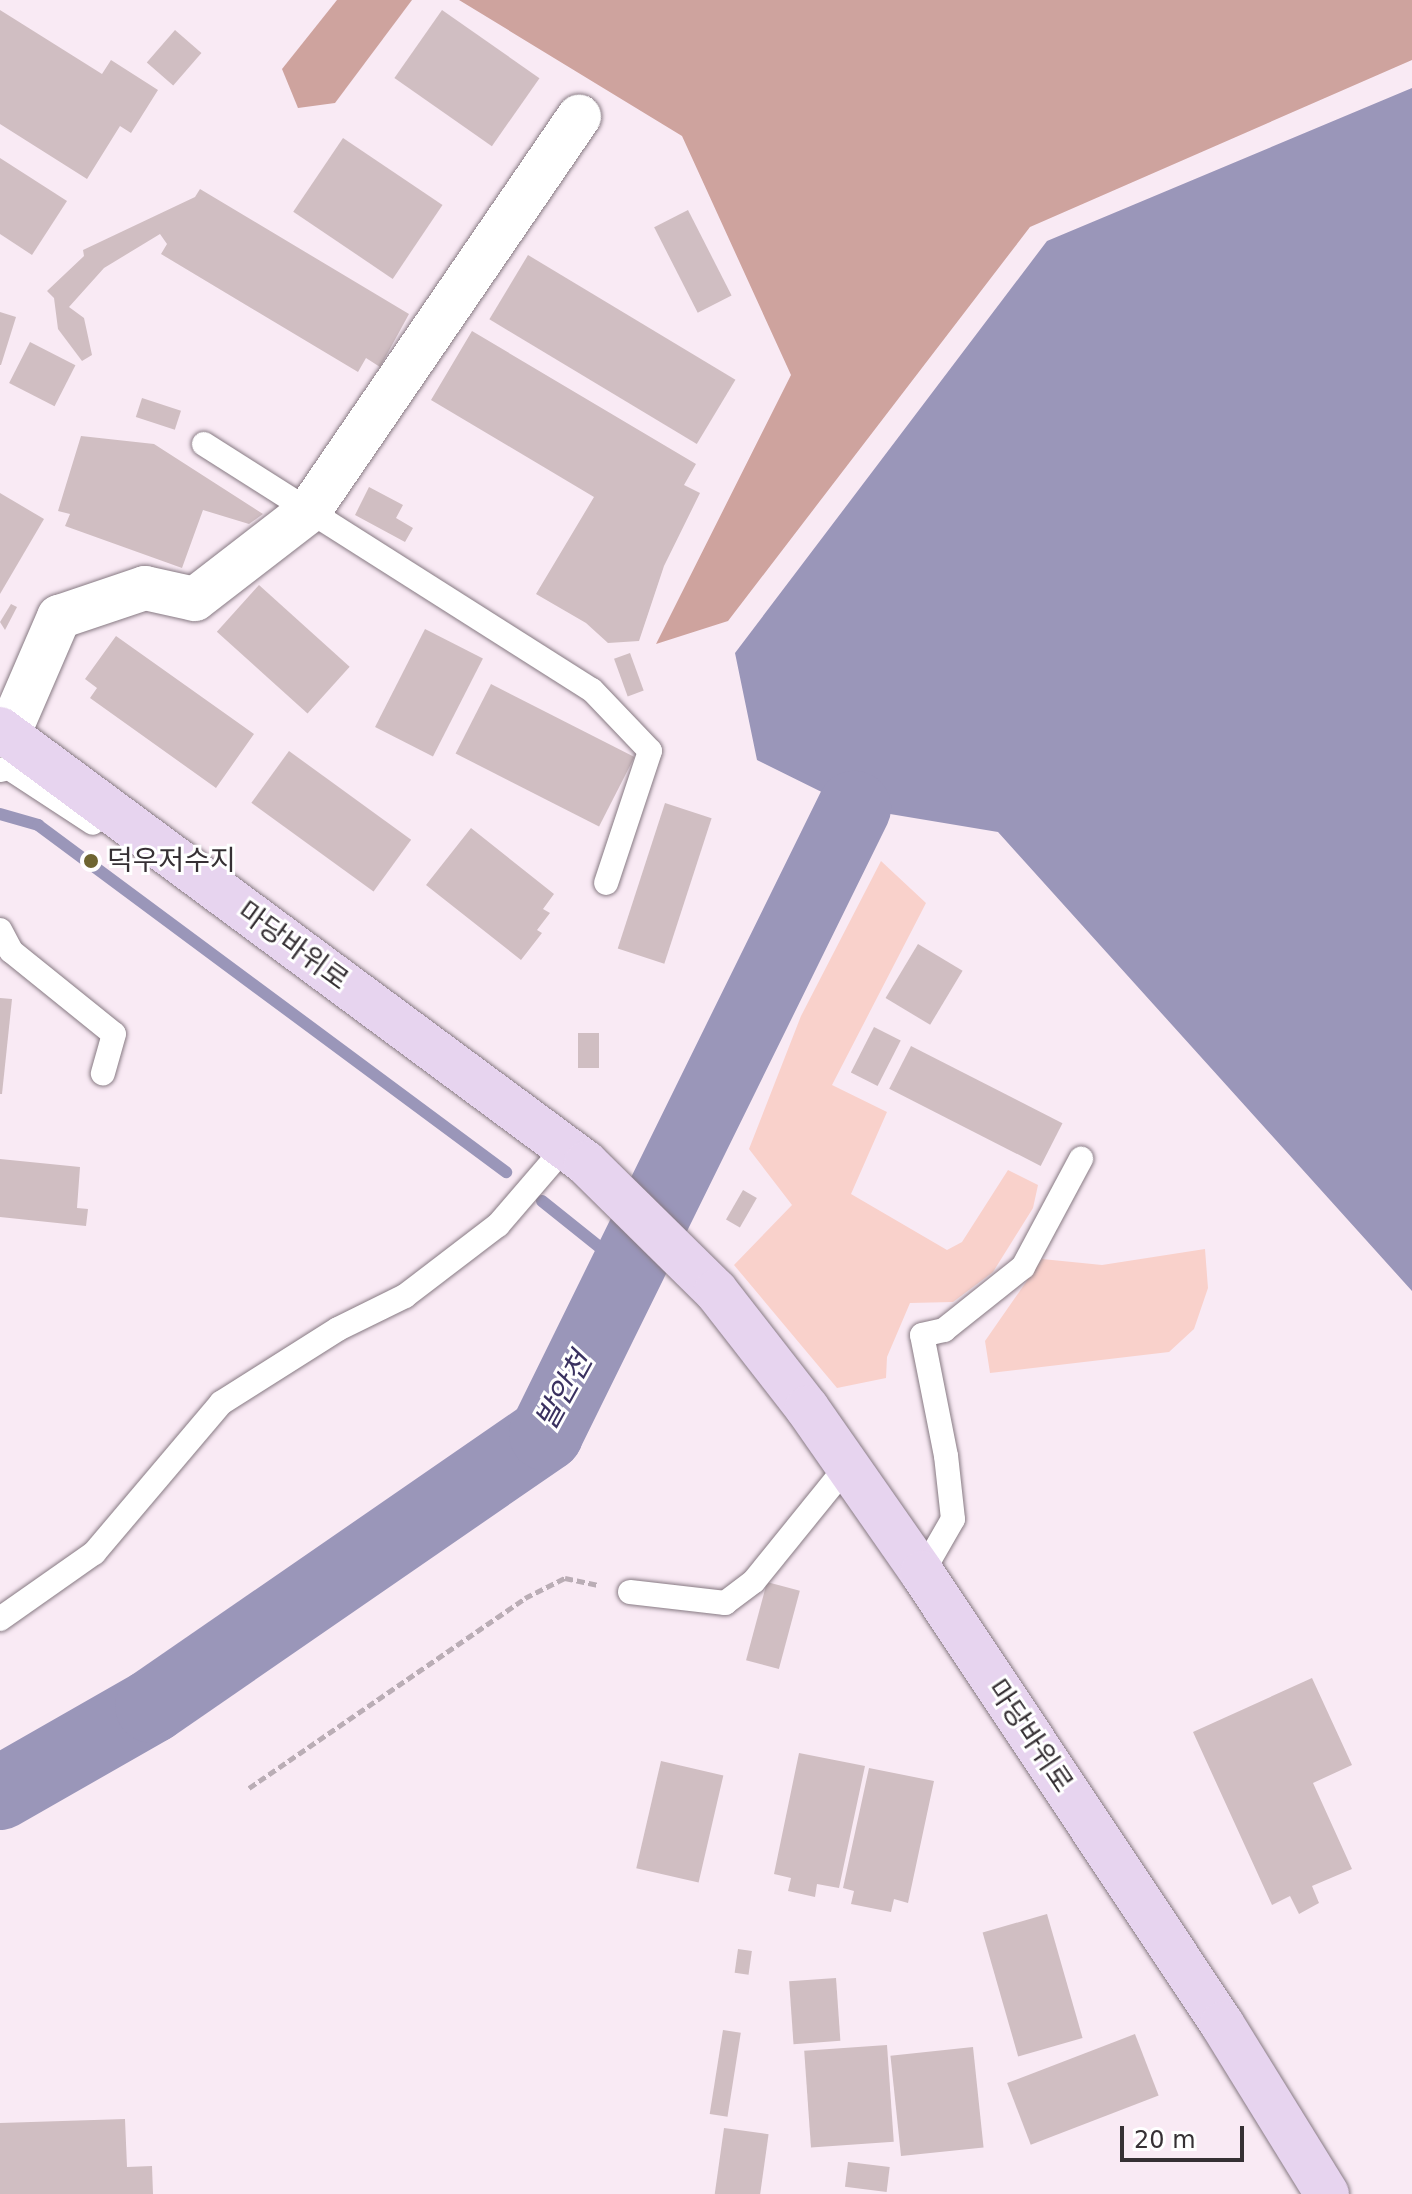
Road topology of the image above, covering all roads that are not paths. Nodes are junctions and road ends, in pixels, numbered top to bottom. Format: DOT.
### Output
graph roads {
  1 [pos="579,117"];
  2 [pos="204,444"];
  3 [pos="309,511"];
  4 [pos="3,745"];
  5 [pos="606,883"];
  6 [pos="0,930"];
  7 [pos="103,1073"];
  8 [pos="575,1155"];
  9 [pos="1081,1159"];
  10 [pos="847,1466"];
  11 [pos="922,1573"];
  12 [pos="630,1592"];
  13 [pos="0,1619"];
  14 [pos="1327,2194"];
  1 -- 3 [label="street"];
  2 -- 3 [label="lane"];
  3 -- 4 [label="street"];
  3 -- 5 [label="lane"];
  4 -- 8 [label="main road, 마당바위로"];
  6 -- 7 [label="lane"];
  8 -- 10 [label="main road, 마당바위로"];
  8 -- 13 [label="lane"];
  9 -- 11 [label="lane"];
  10 -- 11 [label="main road, 마당바위로"];
  10 -- 12 [label="lane"];
  11 -- 14 [label="main road, 마당바위로"];
}
